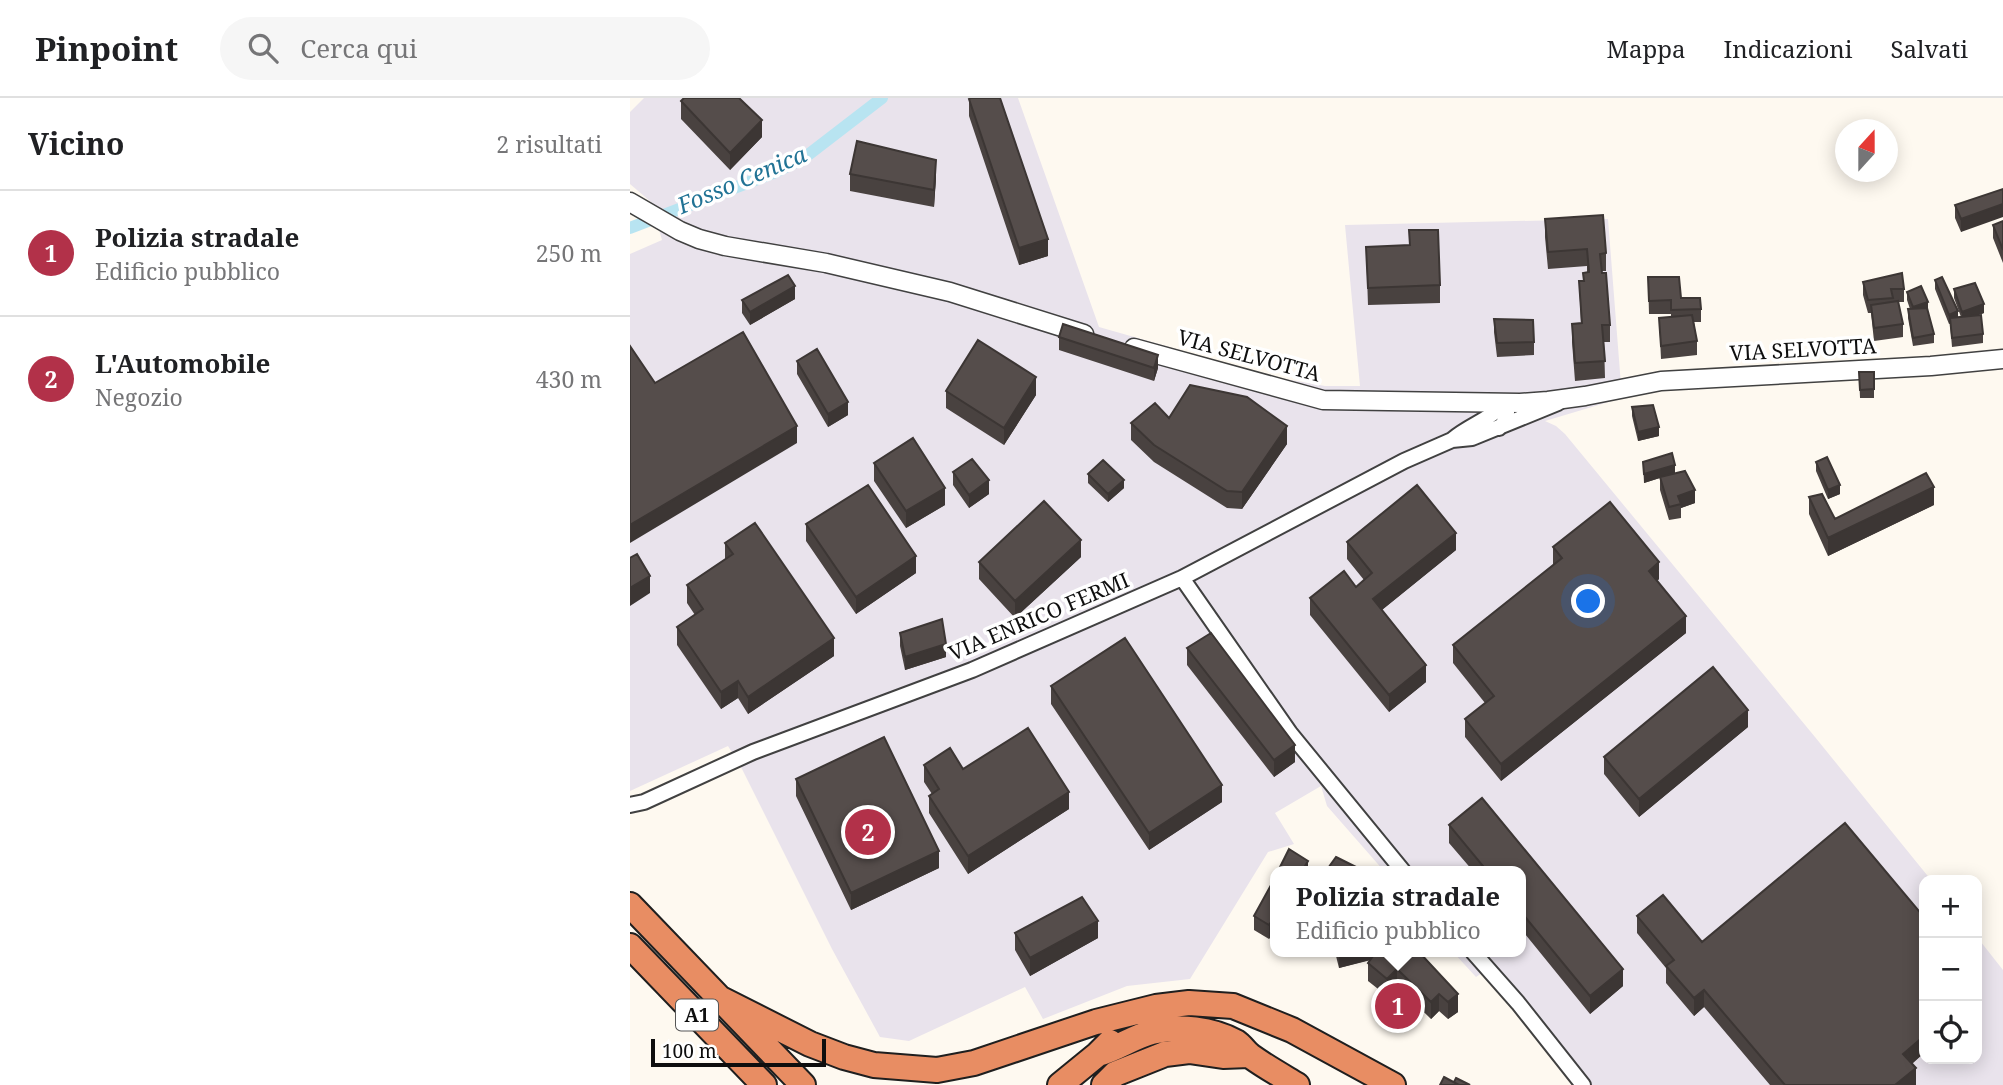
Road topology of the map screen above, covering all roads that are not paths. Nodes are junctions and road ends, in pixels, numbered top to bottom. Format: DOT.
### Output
graph roads {
  1 [pos="632,203"];
  2 [pos="1095,337"];
  3 [pos="1120,344"];
  4 [pos="2003,359"];
  5 [pos="1569,398"];
  6 [pos="1458,402"];
  7 [pos="1500,402"];
  8 [pos="1499,428"];
  9 [pos="1458,435"];
  10 [pos="1182,578"];
  11 [pos="630,805"];
  12 [pos="1399,866"];
  13 [pos="630,905"];
  14 [pos="630,946"];
  15 [pos="1477,957"];
  16 [pos="719,998"];
  17 [pos="1255,1017"];
  18 [pos="1098,1054"];
  19 [pos="1249,1055"];
  20 [pos="764,1085"];
  21 [pos="803,1085"];
  22 [pos="1060,1085"];
  23 [pos="1104,1085"];
  24 [pos="1297,1085"];
  25 [pos="1393,1085"];
  26 [pos="1583,1085"];
  1 -- 2 [label="street"];
  3 -- 6 [label="street, VIA SELVOTTA"];
  4 -- 5 [label="street, VIA SELVOTTA"];
  5 -- 7 [label="street, VIA SELVOTTA"];
  5 -- 8 [label="street, VIA ENRICO FERMI"];
  6 -- 7 [label="street, VIA SELVOTTA"];
  6 -- 9 [label="street"];
  7 -- 8 [label="street"];
  7 -- 9 [label="street, VIA ENRICO FERMI"];
  8 -- 9 [label="street, VIA ENRICO FERMI"];
  9 -- 10 [label="street, VIA ENRICO FERMI"];
  10 -- 11 [label="street, VIA ENRICO FERMI"];
  10 -- 12 [label="street"];
  13 -- 16 [label="highway, A1"];
  14 -- 20 [label="highway, A1"];
  15 -- 26 [label="street"];
  16 -- 17 [label="highway"];
  16 -- 21 [label="highway, A1"];
  17 -- 18 [label="highway"];
  17 -- 25 [label="highway"];
  18 -- 19 [label="highway"];
  18 -- 22 [label="highway"];
  19 -- 23 [label="highway"];
  19 -- 24 [label="highway"];
}
